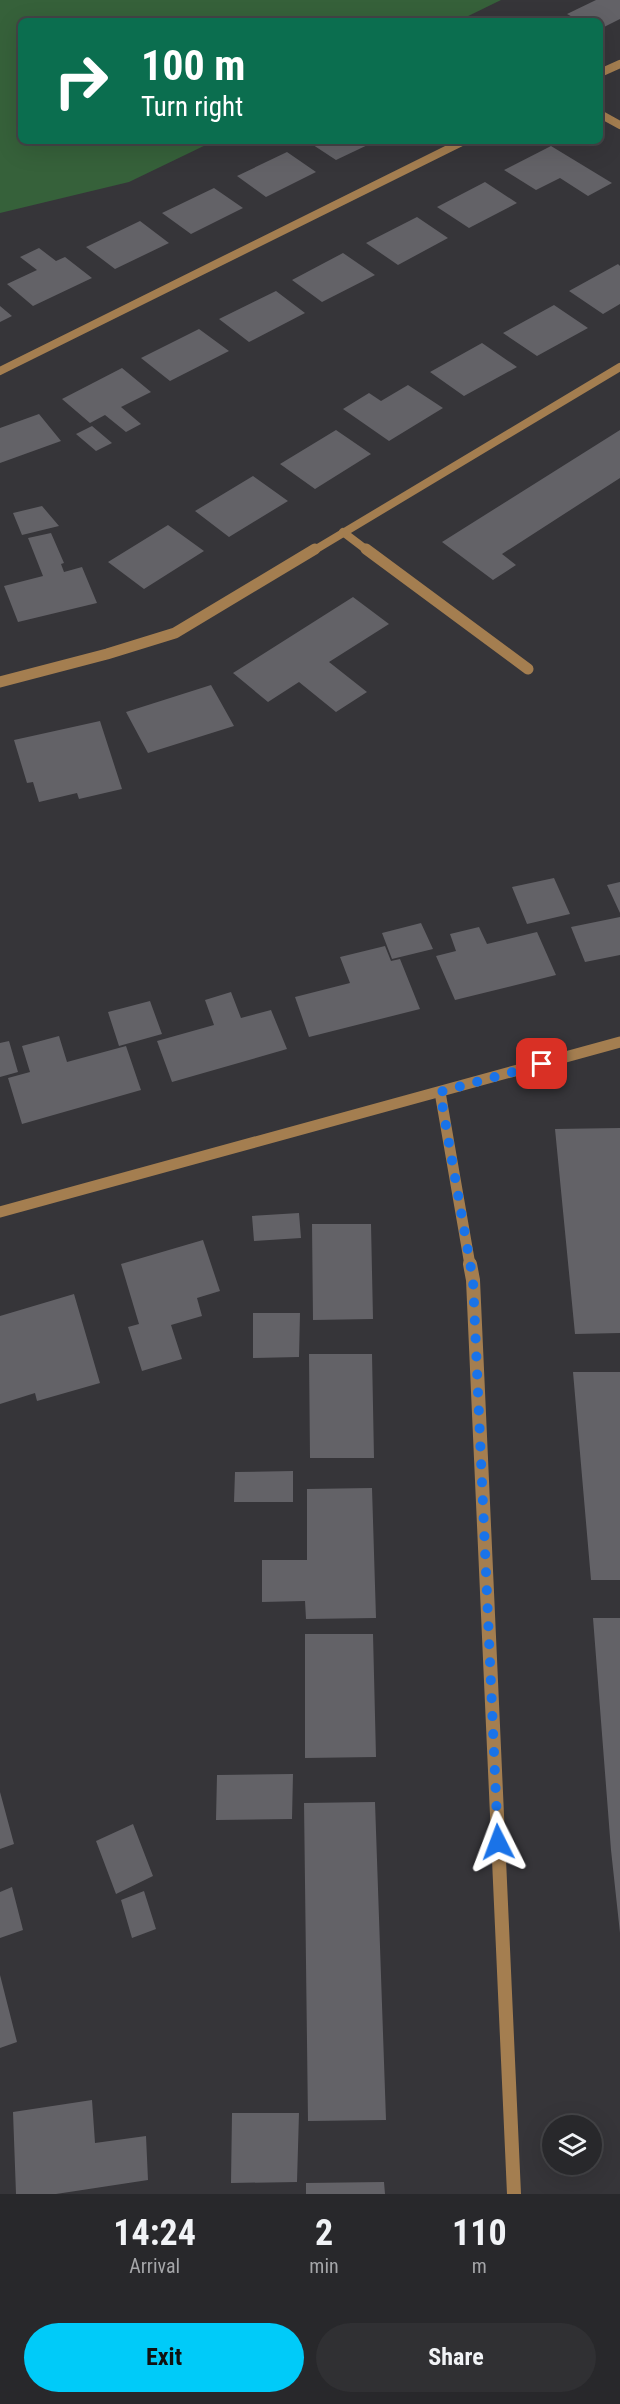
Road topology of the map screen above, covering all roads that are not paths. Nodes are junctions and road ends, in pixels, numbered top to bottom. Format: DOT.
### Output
graph roads {
  1 [pos="620,64"];
  2 [pos="603,72"];
  3 [pos="603,116"];
  4 [pos="620,125"];
  5 [pos="458,144"];
  6 [pos="620,367"];
  7 [pos="0,372"];
  8 [pos="343,532"];
  9 [pos="528,669"];
  10 [pos="0,682"];
  11 [pos="620,1042"];
  12 [pos="440,1092"];
  13 [pos="0,1212"];
  14 [pos="514,2194"];
  1 -- 2 [label="street"];
  3 -- 4 [label="street"];
  5 -- 7 [label="street"];
  6 -- 8 [label="street"];
  8 -- 9 [label="street"];
  8 -- 10 [label="street"];
  11 -- 12 [label="street"];
  12 -- 13 [label="street"];
  12 -- 14 [label="street"];
}
